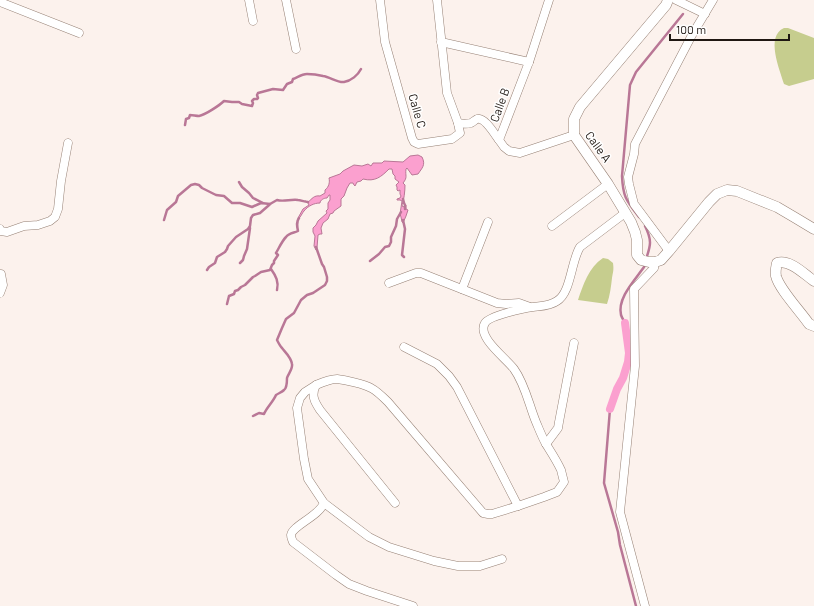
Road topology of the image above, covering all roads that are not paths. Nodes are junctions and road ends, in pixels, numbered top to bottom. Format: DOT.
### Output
graph roads {
  1 [pos="249,0"];
  2 [pos="286,0"];
  3 [pos="380,0"];
  4 [pos="437,0"];
  5 [pos="549,0"];
  6 [pos="668,0"];
  7 [pos="676,0"];
  8 [pos="713,0"];
  9 [pos="0,2"];
  10 [pos="705,14"];
  11 [pos="254,21"];
  12 [pos="79,33"];
  13 [pos="441,42"];
  14 [pos="296,49"];
  15 [pos="529,62"];
  16 [pos="458,123"];
  17 [pos="574,136"];
  18 [pos="500,140"];
  19 [pos="68,143"];
  20 [pos="608,184"];
  21 [pos="625,213"];
  22 [pos="488,222"];
  23 [pos="552,226"];
  24 [pos="0,229"];
  25 [pos="814,229"];
  26 [pos="669,251"];
  27 [pos="648,261"];
  28 [pos="0,274"];
  29 [pos="814,281"];
  30 [pos="389,283"];
  31 [pos="462,289"];
  32 [pos="0,293"];
  33 [pos="531,307"];
  34 [pos="814,326"];
  35 [pos="574,343"];
  36 [pos="404,346"];
  37 [pos="316,385"];
  38 [pos="546,444"];
  39 [pos="324,503"];
  40 [pos="395,503"];
  41 [pos="518,506"];
  42 [pos="502,559"];
  43 [pos="413,606"];
  44 [pos="645,606"];
  1 -- 11 [label="street"];
  2 -- 14 [label="street"];
  3 -- 16 [label="street, Calle C"];
  4 -- 13 [label="street"];
  5 -- 15 [label="street, Calle B"];
  6 -- 17 [label="street, Calle A"];
  7 -- 10 [label="street"];
  8 -- 10 [label="street"];
  9 -- 12 [label="street"];
  10 -- 26 [label="street"];
  13 -- 15 [label="street"];
  13 -- 16 [label="street"];
  15 -- 18 [label="street, Calle B"];
  16 -- 18 [label="street"];
  17 -- 18 [label="street, Calle B"];
  17 -- 20 [label="street, Calle A"];
  19 -- 24 [label="street"];
  20 -- 21 [label="street, Calle A"];
  20 -- 23 [label="street"];
  21 -- 27 [label="street, Calle A"];
  21 -- 33 [label="street"];
  22 -- 31 [label="street"];
  25 -- 26 [label="street"];
  26 -- 27 [label="street"];
  27 -- 44 [label="street"];
  28 -- 32 [label="street"];
  29 -- 34 [label="street"];
  30 -- 31 [label="street"];
  31 -- 33 [label="street"];
  33 -- 38 [label="street"];
  35 -- 38 [label="street"];
  36 -- 41 [label="street"];
  37 -- 39 [label="street"];
  37 -- 40 [label="street"];
  37 -- 41 [label="street"];
  38 -- 41 [label="street"];
  39 -- 42 [label="street"];
  39 -- 43 [label="street"];
}
